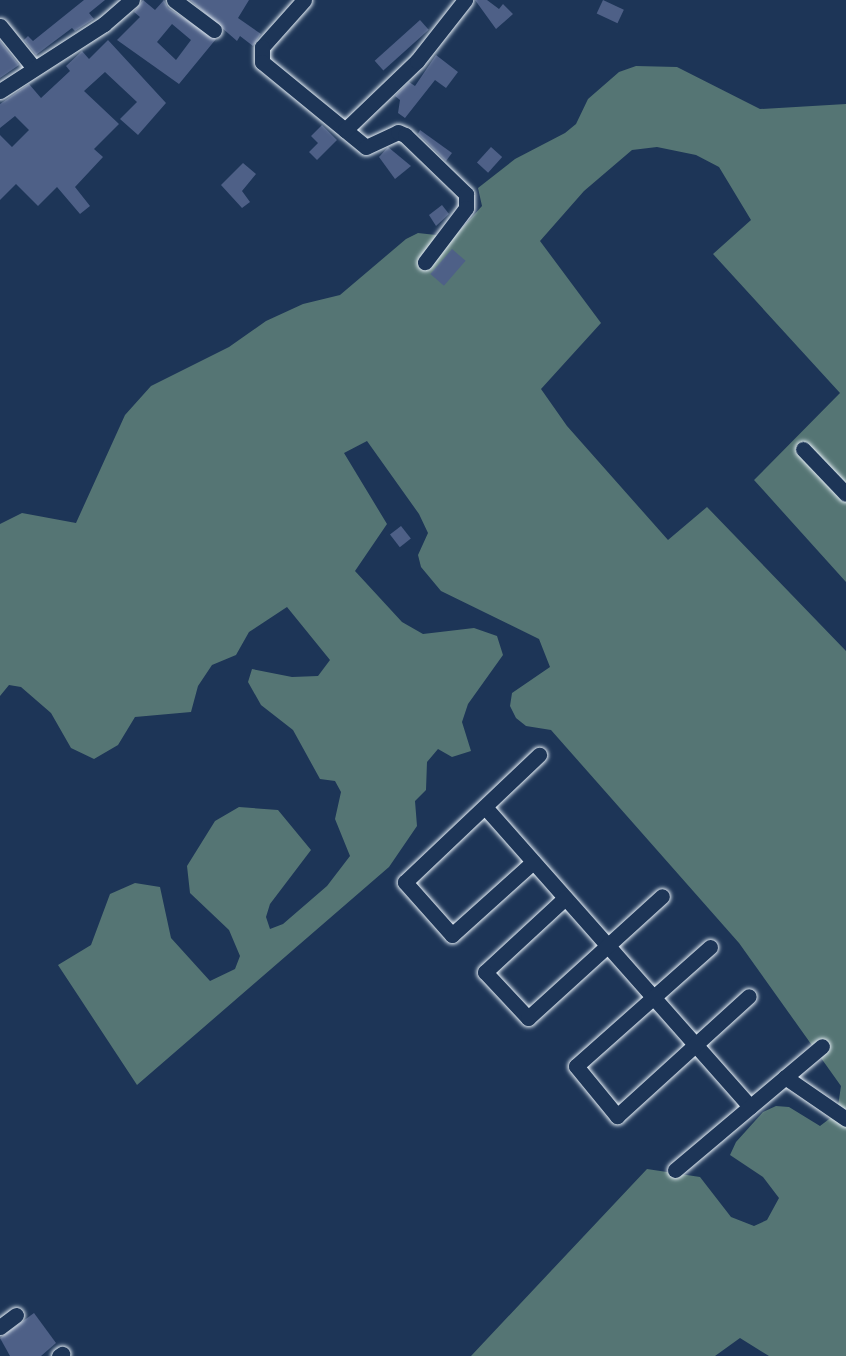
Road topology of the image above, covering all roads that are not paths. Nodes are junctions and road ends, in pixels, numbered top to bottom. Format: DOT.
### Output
graph roads {
  1 [pos="132,0"];
  2 [pos="174,0"];
  3 [pos="304,0"];
  4 [pos="465,0"];
  5 [pos="0,26"];
  6 [pos="214,30"];
  7 [pos="34,68"];
  8 [pos="0,91"];
  9 [pos="345,130"];
  10 [pos="425,261"];
  11 [pos="803,449"];
  12 [pos="846,494"];
  13 [pos="539,755"];
  14 [pos="484,807"];
  15 [pos="533,862"];
  16 [pos="662,896"];
  17 [pos="565,898"];
  18 [pos="607,945"];
  19 [pos="710,947"];
  20 [pos="749,996"];
  21 [pos="654,998"];
  22 [pos="696,1045"];
  23 [pos="822,1046"];
  24 [pos="785,1077"];
  25 [pos="750,1107"];
  26 [pos="846,1119"];
  27 [pos="675,1170"];
  28 [pos="16,1315"];
  29 [pos="0,1327"];
  1 -- 7 [label="street"];
  2 -- 6 [label="street"];
  3 -- 9 [label="street"];
  4 -- 9 [label="street"];
  5 -- 7 [label="street"];
  7 -- 8 [label="street"];
  9 -- 10 [label="street"];
  11 -- 12 [label="street"];
  13 -- 14 [label="street"];
  14 -- 15 [label="street"];
  14 -- 15 [label="street"];
  15 -- 17 [label="street"];
  16 -- 18 [label="street"];
  17 -- 18 [label="street"];
  17 -- 18 [label="street"];
  18 -- 21 [label="street"];
  19 -- 21 [label="street"];
  20 -- 22 [label="street"];
  21 -- 22 [label="street"];
  21 -- 22 [label="street"];
  22 -- 25 [label="street"];
  23 -- 24 [label="street"];
  24 -- 25 [label="street"];
  24 -- 26 [label="street"];
  25 -- 27 [label="street"];
  28 -- 29 [label="street"];
}
